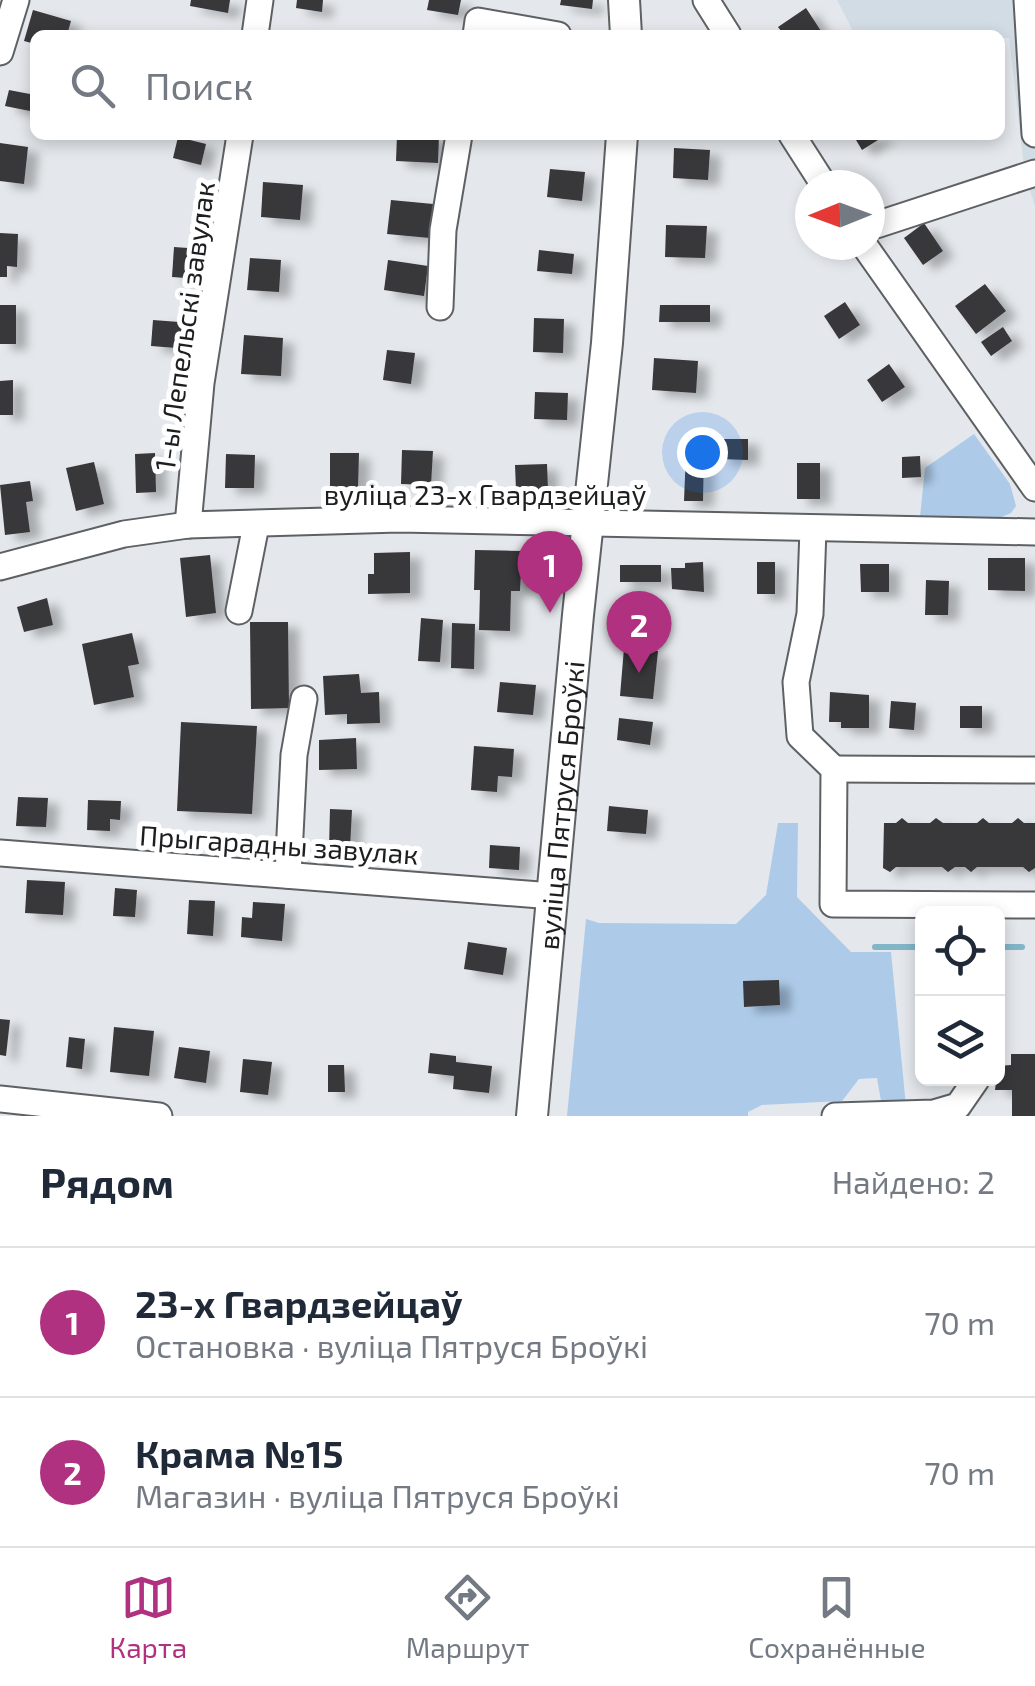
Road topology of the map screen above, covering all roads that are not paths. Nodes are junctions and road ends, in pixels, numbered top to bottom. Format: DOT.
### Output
graph roads {
  1 [pos="16,0"];
  2 [pos="260,0"];
  3 [pos="624,0"];
  4 [pos="706,0"];
  5 [pos="1020,1"];
  6 [pos="256,30"];
  7 [pos="477,30"];
  8 [pos="529,30"];
  9 [pos="626,30"];
  10 [pos="725,30"];
  11 [pos="0,52"];
  12 [pos="1035,134"];
  13 [pos="239,140"];
  14 [pos="458,140"];
  15 [pos="622,140"];
  16 [pos="795,140"];
  17 [pos="814,170"];
  18 [pos="1035,173"];
  19 [pos="885,222"];
  20 [pos="875,260"];
  21 [pos="440,307"];
  22 [pos="1035,488"];
  23 [pos="589,524"];
  24 [pos="188,525"];
  25 [pos="256,525"];
  26 [pos="813,529"];
  27 [pos="1035,532"];
  28 [pos="0,567"];
  29 [pos="239,611"];
  30 [pos="304,698"];
  31 [pos="834,770"];
  32 [pos="1035,770"];
  33 [pos="0,853"];
  34 [pos="288,875"];
  35 [pos="552,896"];
  36 [pos="1035,905"];
  37 [pos="972,1086"];
  38 [pos="0,1099"];
  39 [pos="96,1114"];
  40 [pos="158,1116"];
  41 [pos="532,1116"];
  42 [pos="835,1116"];
  1 -- 11 [label="street"];
  2 -- 6 [label="street"];
  3 -- 9 [label="main road"];
  4 -- 10 [label="street"];
  5 -- 12 [label="street"];
  7 -- 8 [label="street"];
  13 -- 24 [label="street, 1-ы Лепельскі завулак"];
  14 -- 21 [label="street"];
  15 -- 23 [label="main road, вуліца Пятруся Броўкі"];
  16 -- 17 [label="street"];
  18 -- 19 [label="street"];
  20 -- 22 [label="street"];
  23 -- 25 [label="street, вуліца 23-х Гвардзейцаў"];
  23 -- 26 [label="street, вуліца 23-х Гвардзейцаў"];
  23 -- 35 [label="main road, вуліца Пятруся Броўкі"];
  24 -- 25 [label="street, вуліца 23-х Гвардзейцаў"];
  24 -- 28 [label="street, вуліца 23-х Гвардзейцаў"];
  25 -- 29 [label="street"];
  26 -- 27 [label="street, вуліца 23-х Гвардзейцаў"];
  26 -- 31 [label="street"];
  30 -- 34 [label="street"];
  31 -- 32 [label="street"];
  31 -- 36 [label="street"];
  33 -- 34 [label="street, Прыгарадны завулак"];
  34 -- 35 [label="street, Прыгарадны завулак"];
  35 -- 41 [label="main road, вуліца Пятруся Броўкі"];
  37 -- 42 [label="street"];
  38 -- 39 [label="street"];
  39 -- 40 [label="street"];
}
